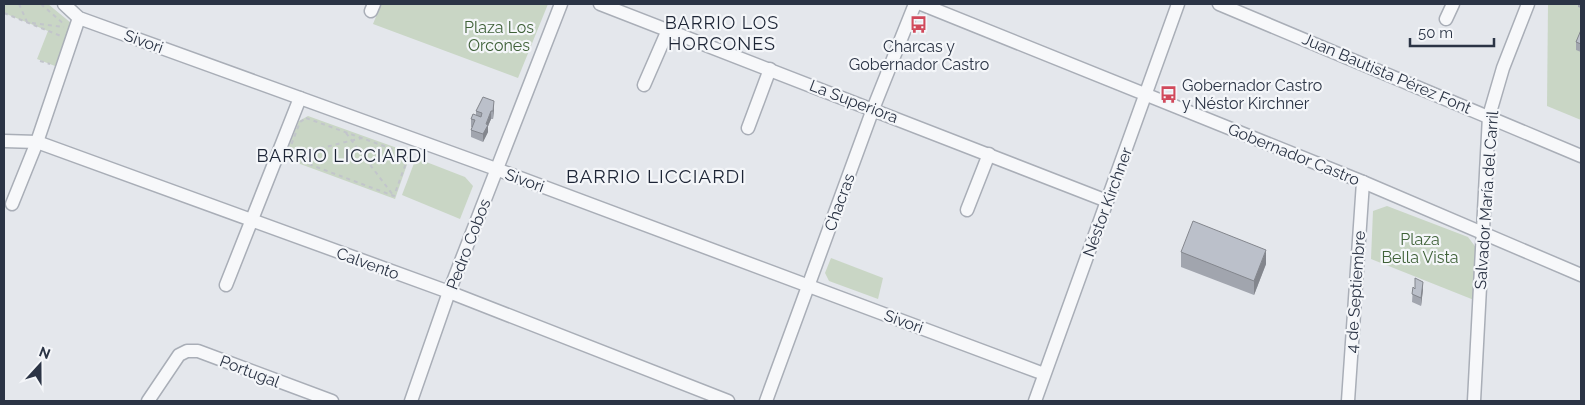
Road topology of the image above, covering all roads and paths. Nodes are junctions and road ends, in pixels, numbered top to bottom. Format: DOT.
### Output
graph roads {
  1 [pos="18,4"];
  2 [pos="40,4"];
  3 [pos="64,4"];
  4 [pos="561,4"];
  5 [pos="600,4"];
  6 [pos="914,4"];
  7 [pos="921,4"];
  8 [pos="1178,4"];
  9 [pos="1219,4"];
  10 [pos="1452,4"];
  11 [pos="1528,4"];
  12 [pos="4,13"];
  13 [pos="79,18"];
  14 [pos="1446,19"];
  15 [pos="28,22"];
  16 [pos="67,27"];
  17 [pos="668,30"];
  18 [pos="64,37"];
  19 [pos="61,44"];
  20 [pos="40,61"];
  21 [pos="53,66"];
  22 [pos="770,69"];
  23 [pos="644,85"];
  24 [pos="1146,94"];
  25 [pos="300,98"];
  26 [pos="873,108"];
  27 [pos="1489,116"];
  28 [pos="748,128"];
  29 [pos="346,132"];
  30 [pos="362,138"];
  31 [pos="4,141"];
  32 [pos="352,141"];
  33 [pos="37,142"];
  34 [pos="989,154"];
  35 [pos="287,156"];
  36 [pos="1581,156"];
  37 [pos="496,169"];
  38 [pos="1363,182"];
  39 [pos="394,196"];
  40 [pos="1107,201"];
  41 [pos="12,204"];
  42 [pos="967,210"];
  43 [pos="251,221"];
  44 [pos="1482,232"];
  45 [pos="1581,275"];
  46 [pos="226,285"];
  47 [pos="807,286"];
  48 [pos="449,292"];
  49 [pos="1044,374"];
  50 [pos="305,397"];
  51 [pos="148,401"];
  52 [pos="332,401"];
  53 [pos="410,401"];
  54 [pos="728,401"];
  55 [pos="766,401"];
  56 [pos="1035,401"];
  57 [pos="1348,401"];
  58 [pos="1474,401"];
  1 -- 15 [label="path"];
  2 -- 16 [label="path"];
  3 -- 13 [label="street, Sivori"];
  4 -- 37 [label="street, Pedro Cobos"];
  5 -- 17 [label="street, La Superiora"];
  6 -- 26 [label="street, Chacras"];
  7 -- 24 [label="street, Gobernador Castro"];
  8 -- 24 [label="street, Néstor Kirchner"];
  9 -- 27 [label="street, Juan Bautista Pérez Font"];
  10 -- 14 [label="street"];
  11 -- 27 [label="street, Salvador María del Carril"];
  12 -- 15 [label="path"];
  13 -- 25 [label="street, Sivori"];
  13 -- 33 [label="street"];
  15 -- 16 [label="path"];
  15 -- 18 [label="path"];
  16 -- 18 [label="path"];
  17 -- 22 [label="street, La Superiora"];
  17 -- 23 [label="street"];
  18 -- 19 [label="path"];
  20 -- 21 [label="path"];
  22 -- 26 [label="street, La Superiora"];
  22 -- 28 [label="street"];
  24 -- 38 [label="street, Gobernador Castro"];
  24 -- 40 [label="street, Néstor Kirchner"];
  25 -- 37 [label="street, Sivori"];
  25 -- 43 [label="street"];
  26 -- 34 [label="street, La Superiora"];
  26 -- 47 [label="street, Chacras"];
  27 -- 36 [label="street, Juan Bautista Pérez Font"];
  27 -- 44 [label="street, Salvador María del Carril"];
  29 -- 30 [label="path"];
  29 -- 32 [label="path"];
  29 -- 35 [label="path"];
  30 -- 32 [label="path"];
  30 -- 39 [label="path"];
  31 -- 33 [label="street, Calvento"];
  32 -- 35 [label="path"];
  32 -- 39 [label="path"];
  33 -- 41 [label="street"];
  33 -- 43 [label="street, Calvento"];
  34 -- 40 [label="street, La Superiora"];
  34 -- 42 [label="street"];
  35 -- 39 [label="path"];
  37 -- 47 [label="street, Sivori"];
  37 -- 48 [label="street, Pedro Cobos"];
  38 -- 44 [label="street, Gobernador Castro"];
  38 -- 57 [label="street, 4 de Septiembre"];
  40 -- 49 [label="street, Néstor Kirchner"];
  43 -- 46 [label="street"];
  43 -- 48 [label="street, Calvento"];
  44 -- 45 [label="street, Gobernador Castro"];
  44 -- 58 [label="street, Salvador María del Carril"];
  47 -- 49 [label="street, Sivori"];
  47 -- 55 [label="street, Chacras"];
  48 -- 53 [label="street, Pedro Cobos"];
  48 -- 54 [label="street, Calvento"];
  49 -- 56 [label="street, Néstor Kirchner"];
  50 -- 51 [label="street, Portugal"];
  50 -- 52 [label="street, Portugal"];
}
